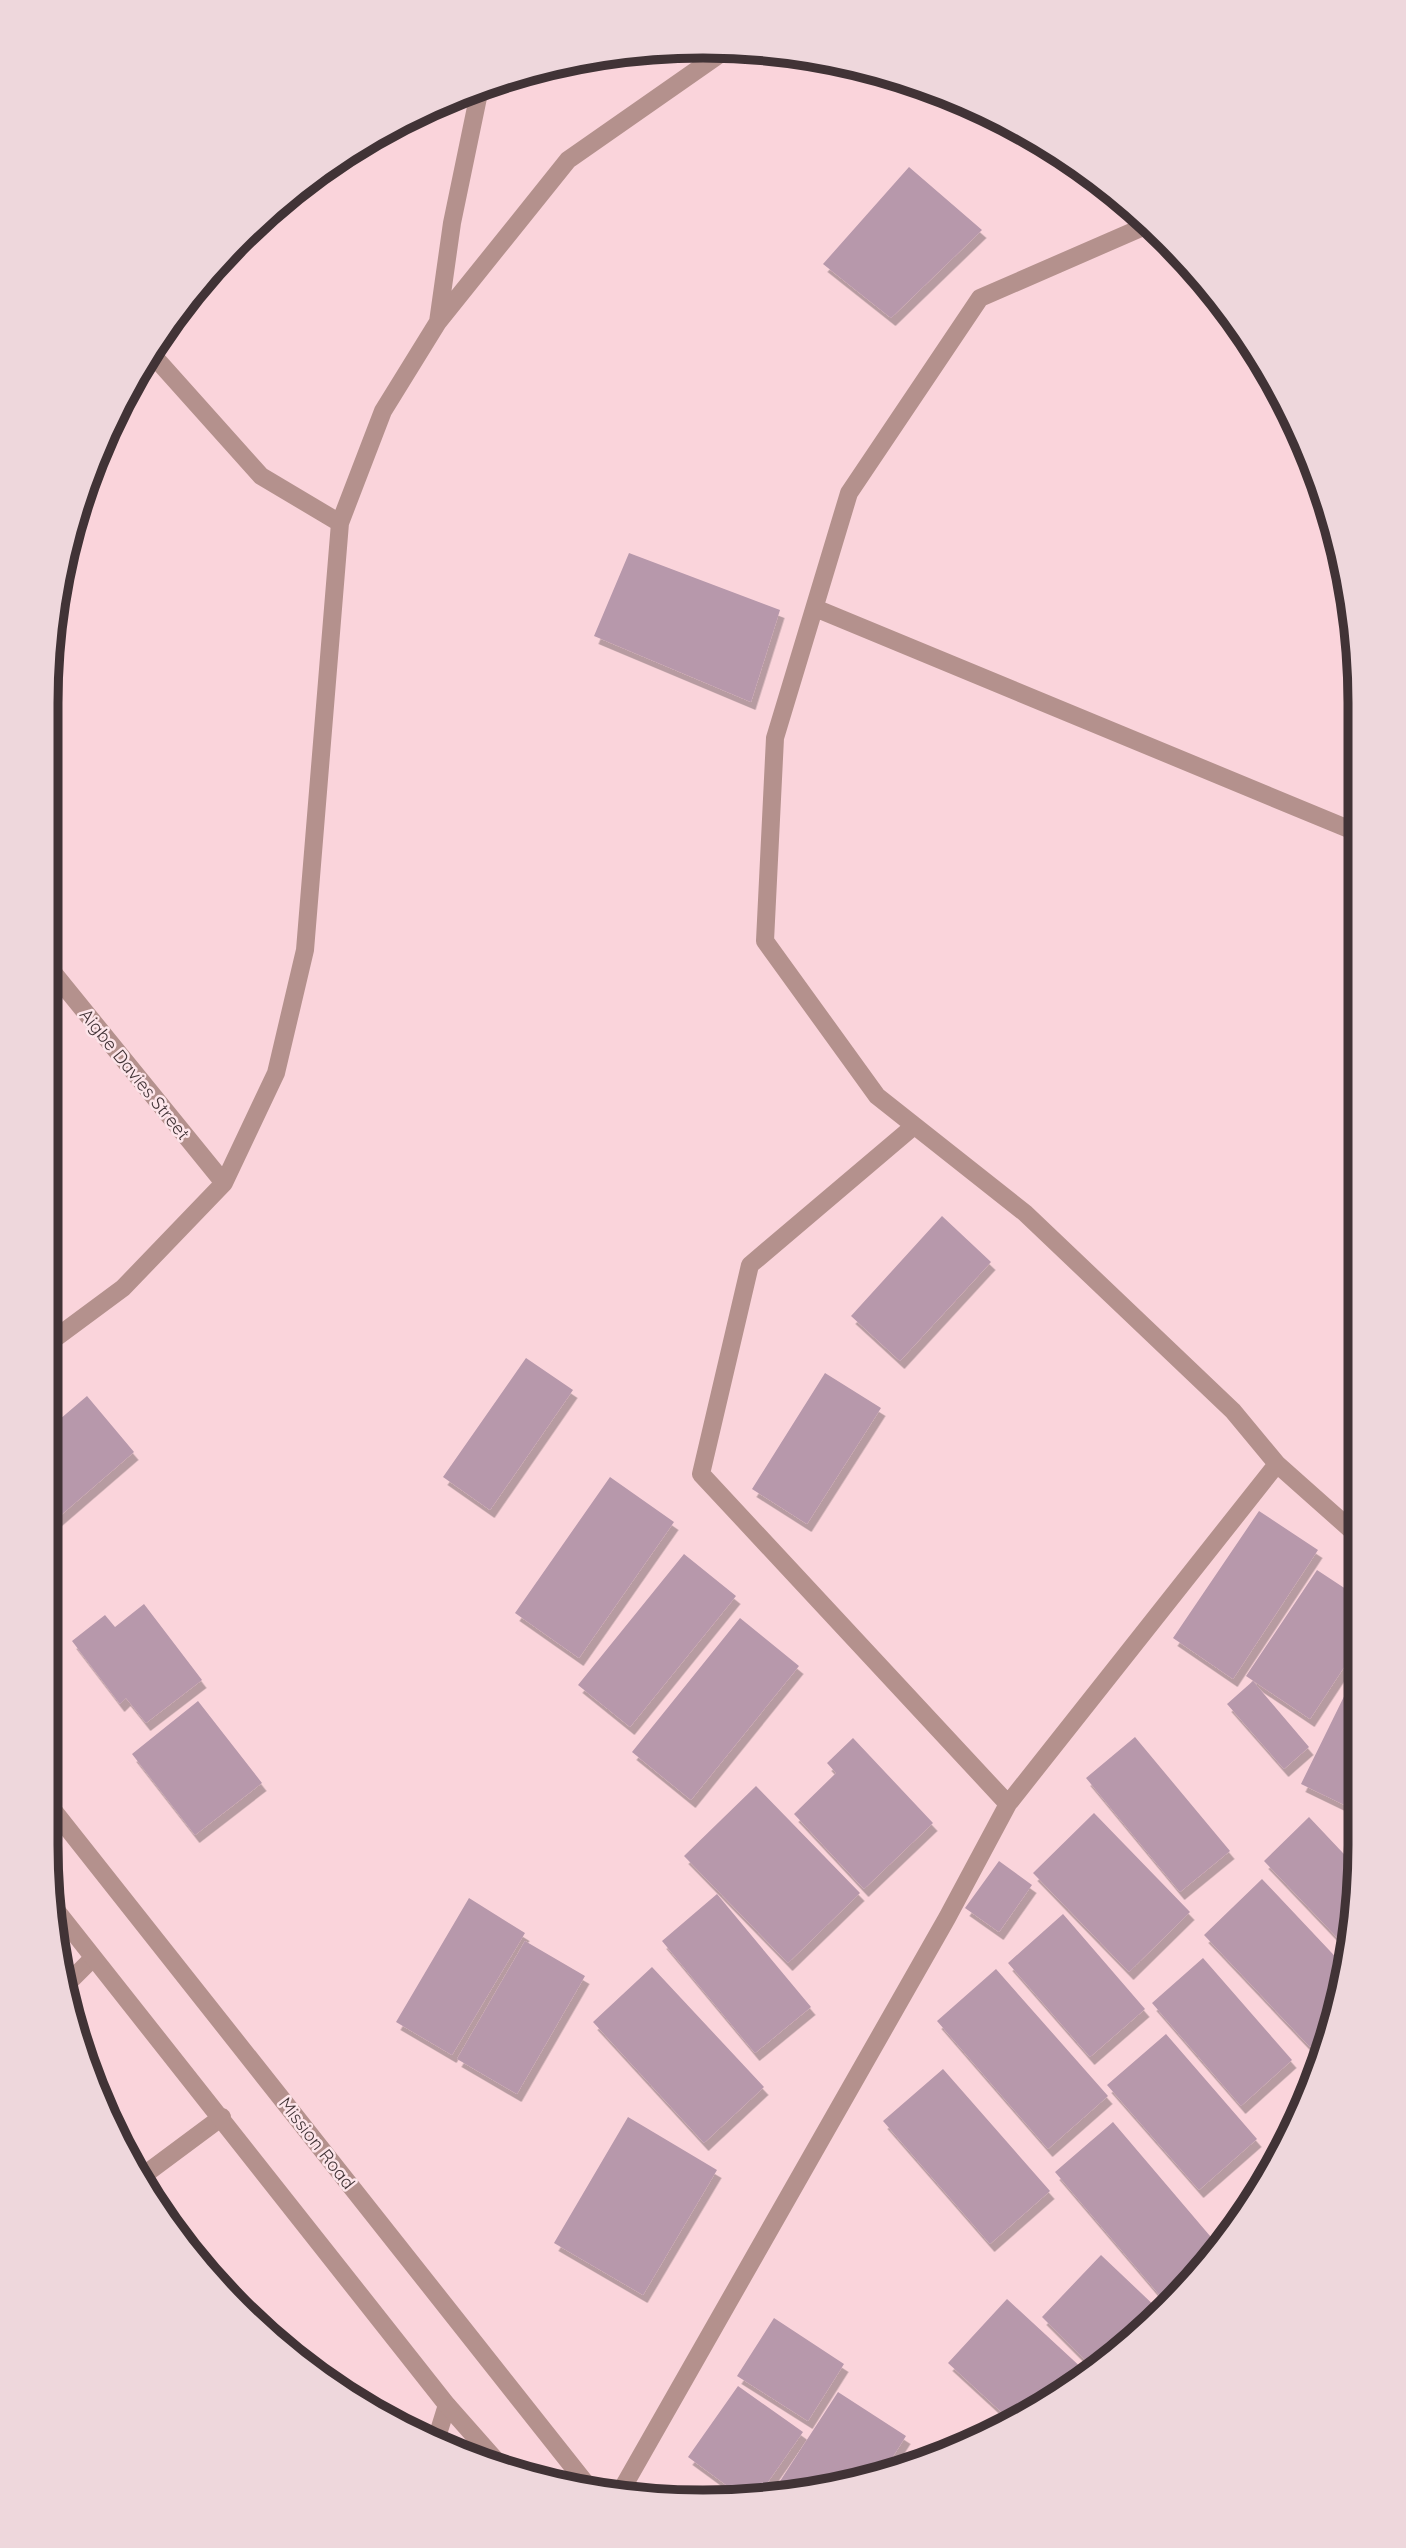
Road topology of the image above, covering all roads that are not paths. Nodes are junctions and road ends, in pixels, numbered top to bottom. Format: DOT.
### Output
graph roads {
  1 [pos="714,58"];
  2 [pos="478,99"];
  3 [pos="1139,229"];
  4 [pos="438,322"];
  5 [pos="157,360"];
  6 [pos="340,523"];
  7 [pos="815,608"];
  8 [pos="1348,829"];
  9 [pos="58,979"];
  10 [pos="914,1126"];
  11 [pos="224,1183"];
  12 [pos="58,1336"];
  13 [pos="1277,1464"];
  14 [pos="1348,1527"];
  15 [pos="1008,1804"];
  16 [pos="58,1816"];
  17 [pos="62,1918"];
  18 [pos="93,1958"];
  19 [pos="72,1979"];
  20 [pos="222,2117"];
  21 [pos="147,2173"];
  22 [pos="447,2406"];
  23 [pos="438,2433"];
  24 [pos="490,2454"];
  25 [pos="582,2479"];
  26 [pos="624,2485"];
  1 -- 4 [label="street"];
  2 -- 4 [label="street"];
  3 -- 7 [label="street"];
  4 -- 6 [label="street"];
  5 -- 6 [label="street"];
  6 -- 11 [label="street"];
  7 -- 8 [label="street"];
  7 -- 10 [label="street"];
  9 -- 11 [label="street, Aigbe Davies Street"];
  10 -- 13 [label="street"];
  10 -- 15 [label="street"];
  11 -- 12 [label="street"];
  13 -- 14 [label="street"];
  13 -- 15 [label="street"];
  15 -- 26 [label="street"];
  16 -- 25 [label="street, Mission Road"];
  17 -- 18 [label="street"];
  18 -- 19 [label="street"];
  18 -- 20 [label="street"];
  20 -- 21 [label="street"];
  20 -- 22 [label="street"];
  22 -- 23 [label="street"];
  22 -- 24 [label="street"];
}
